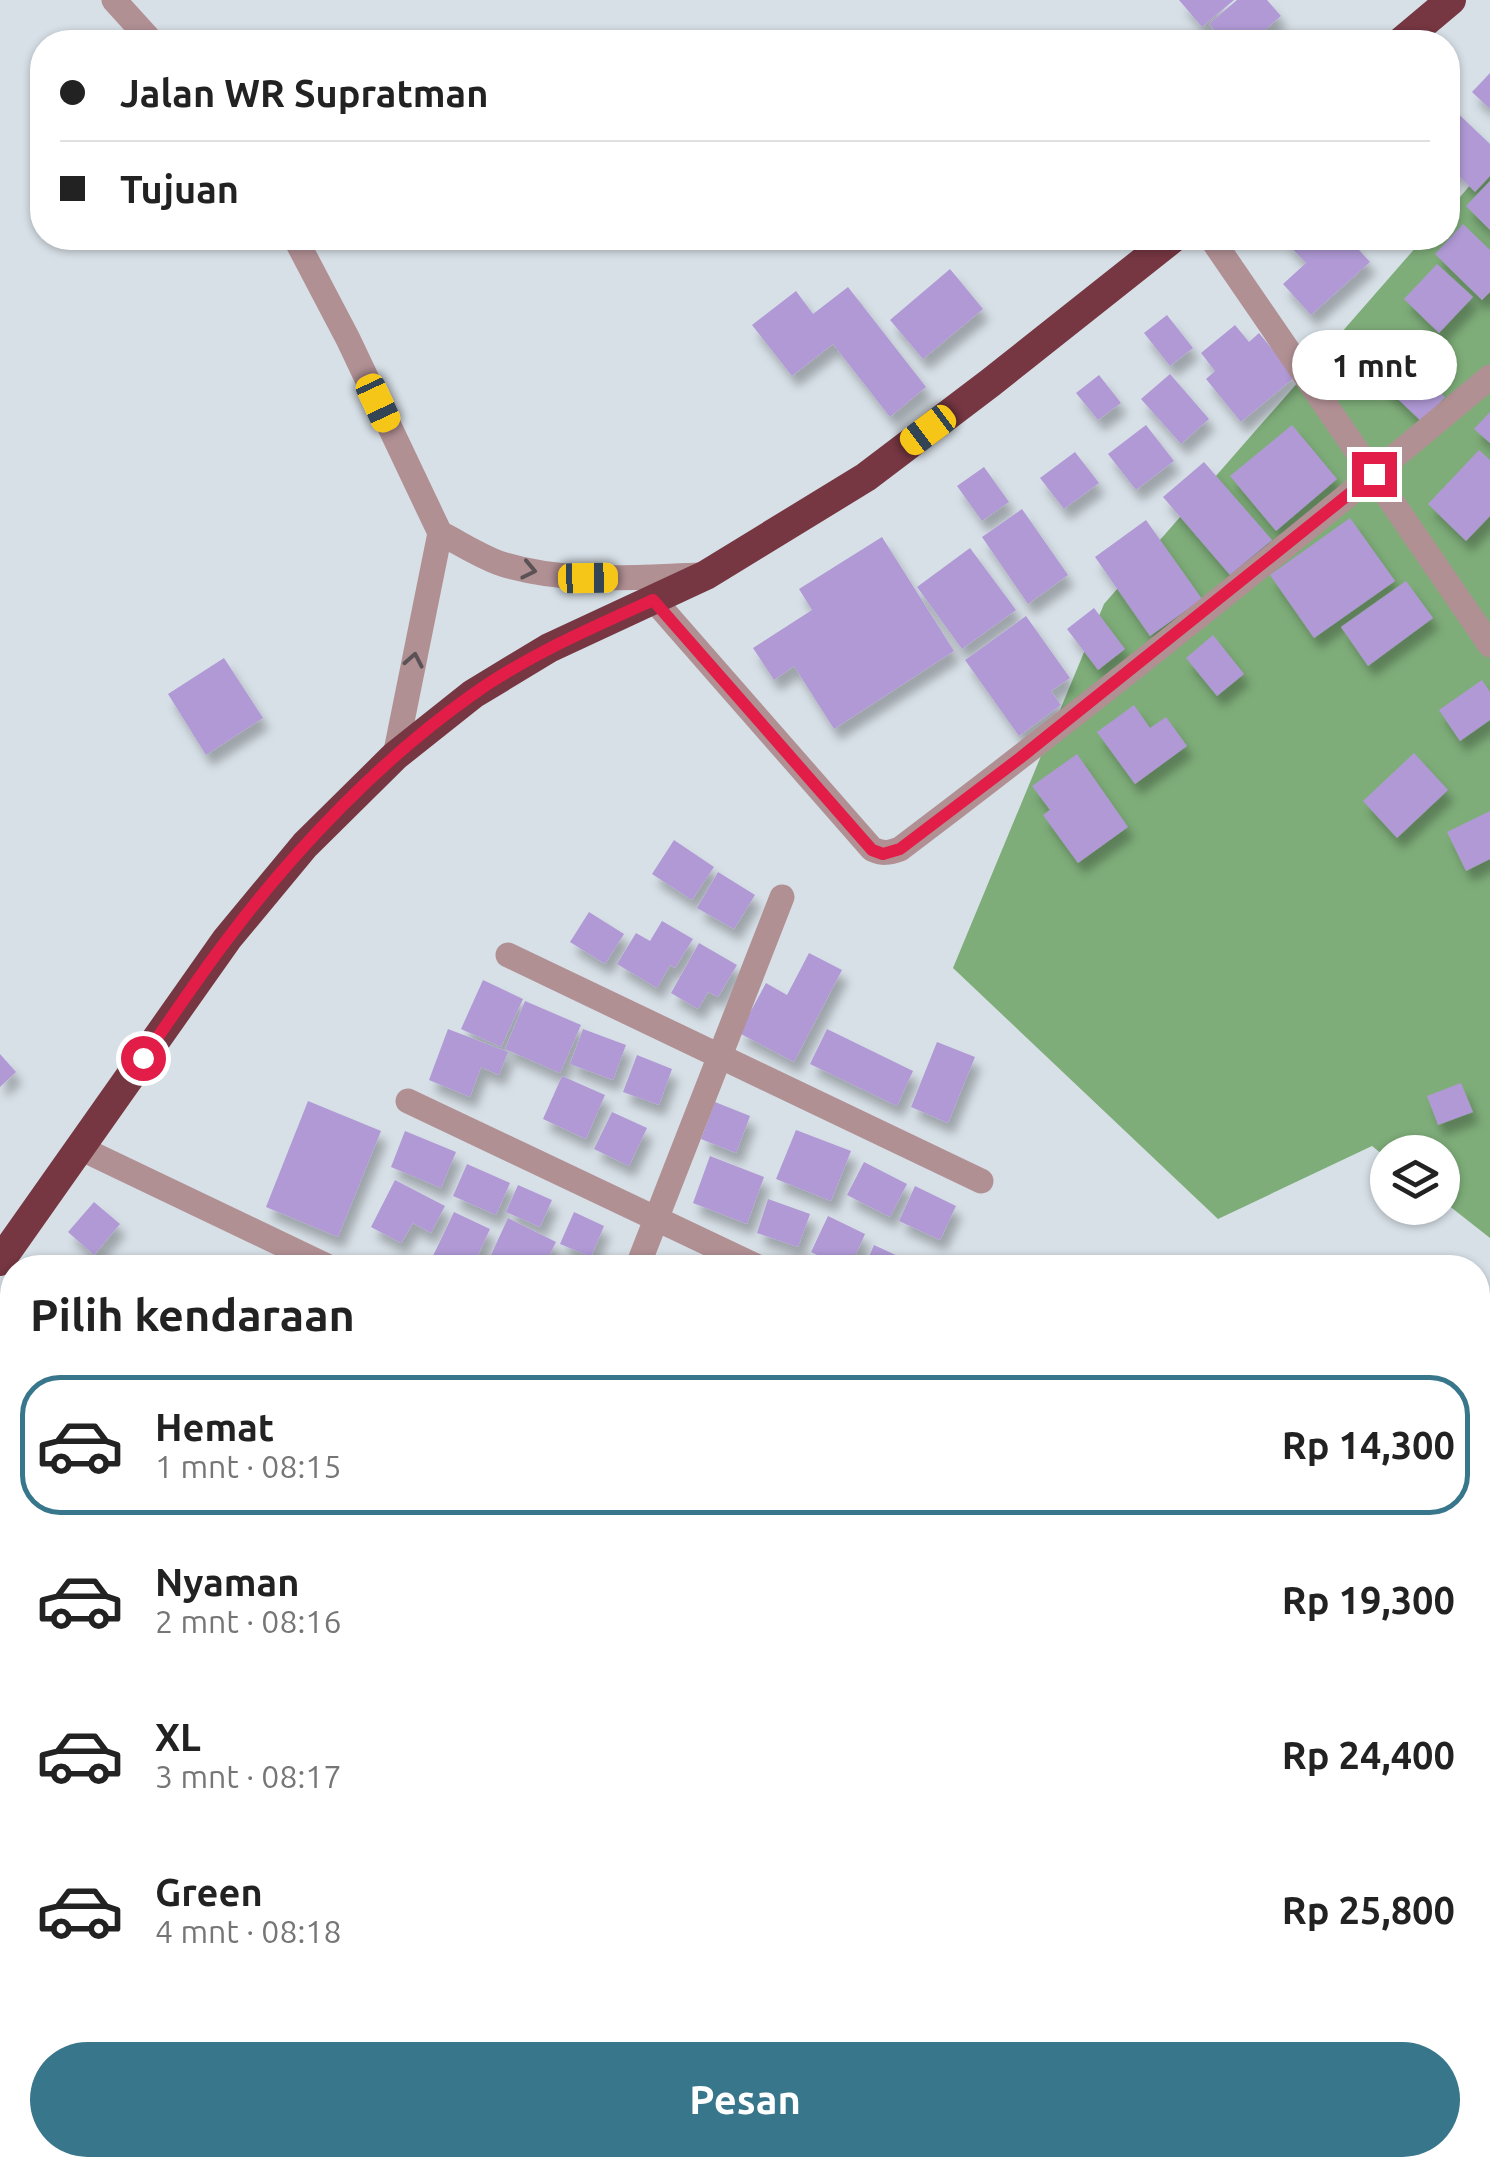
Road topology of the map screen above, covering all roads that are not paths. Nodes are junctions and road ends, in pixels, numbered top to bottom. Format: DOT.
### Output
graph roads {
  1 [pos="114,0"];
  2 [pos="1451,0"];
  3 [pos="141,30"];
  4 [pos="1415,30"];
  5 [pos="300,250"];
  6 [pos="1158,250"];
  7 [pos="1220,250"];
  8 [pos="1490,377"];
  9 [pos="1374,474"];
  10 [pos="440,533"];
  11 [pos="706,575"];
  12 [pos="653,600"];
  13 [pos="1490,645"];
  14 [pos="395,756"];
  15 [pos="782,897"];
  16 [pos="508,955"];
  17 [pos="720,1056"];
  18 [pos="408,1101"];
  19 [pos="80,1148"];
  20 [pos="981,1181"];
  21 [pos="656,1218"];
  22 [pos="5,1255"];
  23 [pos="304,1255"];
  24 [pos="641,1255"];
  25 [pos="733,1255"];
  1 -- 3 [label="street"];
  2 -- 4 [label="highway"];
  5 -- 10 [label="street"];
  6 -- 11 [label="highway"];
  7 -- 9 [label="street"];
  8 -- 9 [label="street"];
  9 -- 12 [label="street"];
  9 -- 13 [label="street"];
  10 -- 11 [label="street, one-way"];
  14 -- 10 [label="street, one-way"];
  11 -- 12 [label="highway"];
  12 -- 14 [label="highway"];
  14 -- 19 [label="highway"];
  15 -- 17 [label="street"];
  16 -- 17 [label="street"];
  17 -- 20 [label="street"];
  17 -- 21 [label="street"];
  18 -- 21 [label="street"];
  19 -- 22 [label="highway"];
  19 -- 23 [label="street"];
  21 -- 24 [label="street"];
  21 -- 25 [label="street"];
}
